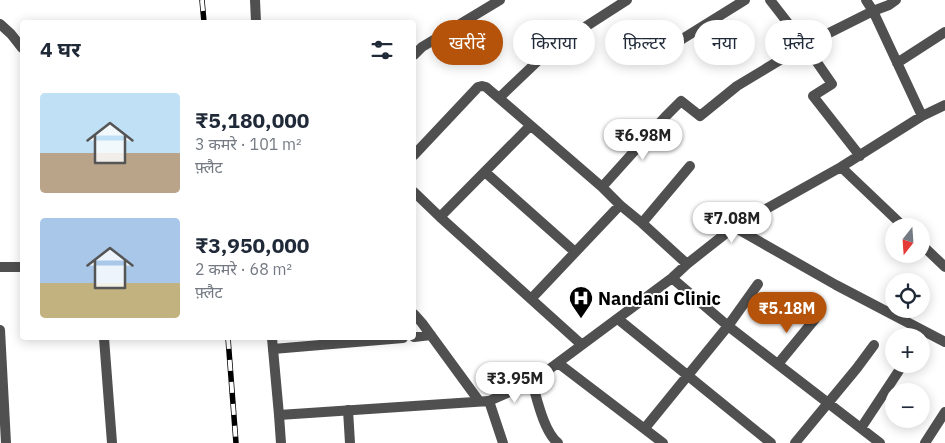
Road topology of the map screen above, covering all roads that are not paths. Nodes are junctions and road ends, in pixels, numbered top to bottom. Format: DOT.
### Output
graph roads {
  1 [pos="255,0"];
  2 [pos="500,0"];
  3 [pos="627,0"];
  4 [pos="745,0"];
  5 [pos="770,0"];
  6 [pos="866,0"];
  7 [pos="896,0"];
  8 [pos="873,11"];
  9 [pos="256,20"];
  10 [pos="786,20"];
  11 [pos="0,24"];
  12 [pos="832,32"];
  13 [pos="945,32"];
  14 [pos="684,38"];
  15 [pos="20,45"];
  16 [pos="416,52"];
  17 [pos="897,63"];
  18 [pos="771,65"];
  19 [pos="819,65"];
  20 [pos="499,98"];
  21 [pos="945,105"];
  22 [pos="922,116"];
  23 [pos="530,126"];
  24 [pos="416,153"];
  25 [pos="860,156"];
  26 [pos="690,166"];
  27 [pos="841,168"];
  28 [pos="485,172"];
  29 [pos="602,187"];
  30 [pos="416,194"];
  31 [pos="620,205"];
  32 [pos="440,217"];
  33 [pos="895,218"];
  34 [pos="642,223"];
  35 [pos="734,227"];
  36 [pos="575,252"];
  37 [pos="930,253"];
  38 [pos="686,264"];
  39 [pos="0,267"];
  40 [pos="20,267"];
  41 [pos="945,267"];
  42 [pos="672,278"];
  43 [pos="758,284"];
  44 [pos="531,299"];
  45 [pos="416,316"];
  46 [pos="618,319"];
  47 [pos="816,319"];
  48 [pos="728,326"];
  49 [pos="0,330"];
  50 [pos="431,335"];
  51 [pos="416,336"];
  52 [pos="104,340"];
  53 [pos="272,340"];
  54 [pos="379,340"];
  55 [pos="945,342"];
  56 [pos="582,345"];
  57 [pos="874,345"];
  58 [pos="273,349"];
  59 [pos="558,363"];
  60 [pos="778,364"];
  61 [pos="897,373"];
  62 [pos="688,375"];
  63 [pos="529,384"];
  64 [pos="487,400"];
  65 [pos="828,403"];
  66 [pos="348,410"];
  67 [pos="279,415"];
  68 [pos="944,416"];
  69 [pos="645,428"];
  70 [pos="861,428"];
  71 [pos="556,442"];
  72 [pos="6,443"];
  73 [pos="112,443"];
  74 [pos="281,443"];
  75 [pos="350,443"];
  76 [pos="503,443"];
  77 [pos="663,443"];
  78 [pos="771,443"];
  79 [pos="795,443"];
  80 [pos="880,443"];
  81 [pos="925,443"];
  1 -- 9 [label="street"];
  2 -- 16 [label="street"];
  3 -- 20 [label="street"];
  4 -- 14 [label="street"];
  5 -- 10 [label="street"];
  6 -- 8 [label="street"];
  7 -- 8 [label="street"];
  8 -- 12 [label="street"];
  8 -- 17 [label="street"];
  11 -- 15 [label="street"];
  13 -- 17 [label="street"];
  17 -- 22 [label="street"];
  18 -- 29 [label="street"];
  19 -- 25 [label="street"];
  20 -- 23 [label="street"];
  20 -- 24 [label="street"];
  21 -- 22 [label="street"];
  22 -- 25 [label="street"];
  23 -- 28 [label="street"];
  23 -- 29 [label="street"];
  25 -- 27 [label="street"];
  26 -- 34 [label="street"];
  27 -- 33 [label="street"];
  27 -- 35 [label="street"];
  28 -- 32 [label="street"];
  28 -- 36 [label="street"];
  29 -- 31 [label="street"];
  30 -- 32 [label="street"];
  31 -- 34 [label="street"];
  31 -- 36 [label="street"];
  32 -- 44 [label="street"];
  34 -- 38 [label="street"];
  35 -- 38 [label="street"];
  35 -- 55 [label="street"];
  36 -- 44 [label="street"];
  37 -- 41 [label="street"];
  38 -- 42 [label="street"];
  39 -- 40 [label="street"];
  42 -- 46 [label="street"];
  42 -- 48 [label="street"];
  43 -- 48 [label="street"];
  44 -- 56 [label="street"];
  45 -- 50 [label="street"];
  46 -- 56 [label="street"];
  46 -- 62 [label="street"];
  47 -- 60 [label="street"];
  48 -- 60 [label="street"];
  48 -- 62 [label="street"];
  49 -- 72 [label="street"];
  50 -- 51 [label="street"];
  50 -- 64 [label="street"];
  52 -- 73 [label="street"];
  53 -- 58 [label="street"];
  54 -- 58 [label="street"];
  56 -- 59 [label="street"];
  57 -- 65 [label="street"];
  58 -- 67 [label="street"];
  59 -- 63 [label="street"];
  59 -- 69 [label="street"];
  60 -- 65 [label="street"];
  61 -- 70 [label="street"];
  62 -- 69 [label="street"];
  62 -- 78 [label="street"];
  63 -- 64 [label="street"];
  63 -- 71 [label="street"];
  64 -- 66 [label="street"];
  64 -- 76 [label="street"];
  65 -- 70 [label="street"];
  65 -- 79 [label="street"];
  66 -- 67 [label="street"];
  66 -- 75 [label="street"];
  67 -- 74 [label="street"];
  68 -- 81 [label="street"];
  69 -- 77 [label="street"];
  70 -- 80 [label="street"];
}
